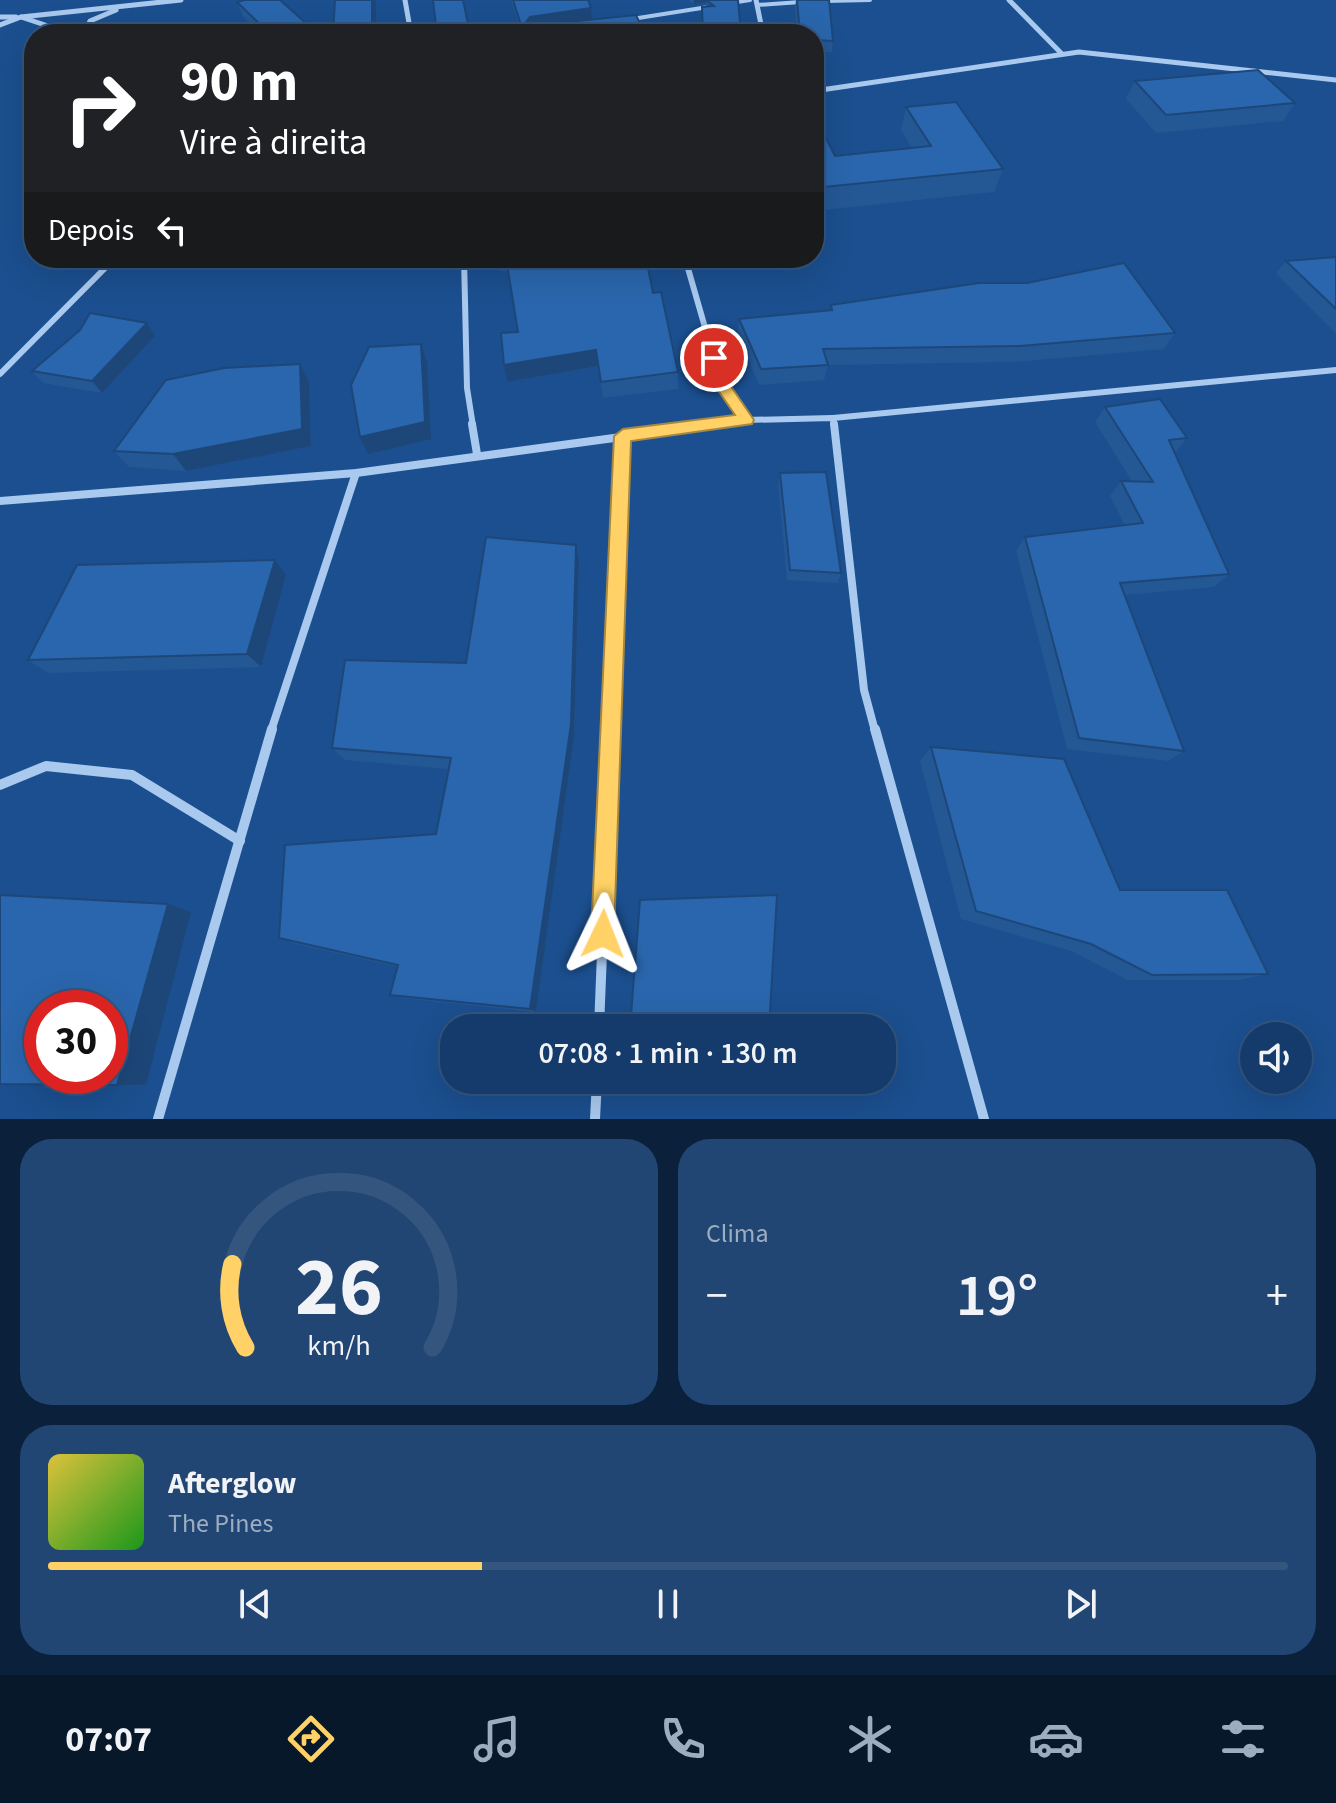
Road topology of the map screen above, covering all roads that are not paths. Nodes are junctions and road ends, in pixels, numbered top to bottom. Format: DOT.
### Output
graph roads {
  1 [pos="181,0"];
  2 [pos="405,0"];
  3 [pos="870,0"];
  4 [pos="1009,0"];
  5 [pos="820,1"];
  6 [pos="755,2"];
  7 [pos="804,2"];
  8 [pos="124,6"];
  9 [pos="0,17"];
  10 [pos="21,17"];
  11 [pos="626,19"];
  12 [pos="42,24"];
  13 [pos="89,24"];
  14 [pos="409,24"];
  15 [pos="760,24"];
  16 [pos="0,25"];
  17 [pos="1061,53"];
  18 [pos="1336,80"];
  19 [pos="824,89"];
  20 [pos="105,268"];
  21 [pos="464,268"];
  22 [pos="688,268"];
  23 [pos="1336,370"];
  24 [pos="0,374"];
  25 [pos="833,418"];
  26 [pos="746,420"];
  27 [pos="623,436"];
  28 [pos="477,454"];
  29 [pos="356,473"];
  30 [pos="0,501"];
  31 [pos="0,785"];
  32 [pos="240,841"];
  33 [pos="600,1014"];
  34 [pos="596,1094"];
  35 [pos="158,1119"];
  36 [pos="595,1119"];
  37 [pos="984,1119"];
  1 -- 8 [label="street"];
  2 -- 14 [label="street"];
  3 -- 5 [label="lane"];
  4 -- 17 [label="street"];
  6 -- 7 [label="lane"];
  6 -- 11 [label="lane"];
  6 -- 15 [label="street"];
  8 -- 10 [label="street"];
  8 -- 13 [label="street"];
  9 -- 10 [label="street"];
  10 -- 12 [label="street"];
  10 -- 16 [label="street"];
  17 -- 18 [label="street"];
  17 -- 19 [label="street"];
  20 -- 24 [label="street"];
  21 -- 28 [label="street"];
  22 -- 26 [label="street"];
  23 -- 25 [label="street"];
  25 -- 26 [label="street"];
  25 -- 37 [label="street"];
  26 -- 27 [label="street"];
  27 -- 28 [label="street"];
  27 -- 33 [label="street"];
  28 -- 29 [label="street"];
  29 -- 30 [label="street"];
  29 -- 32 [label="street"];
  31 -- 32 [label="street"];
  32 -- 35 [label="street"];
  34 -- 36 [label="street"];
}
